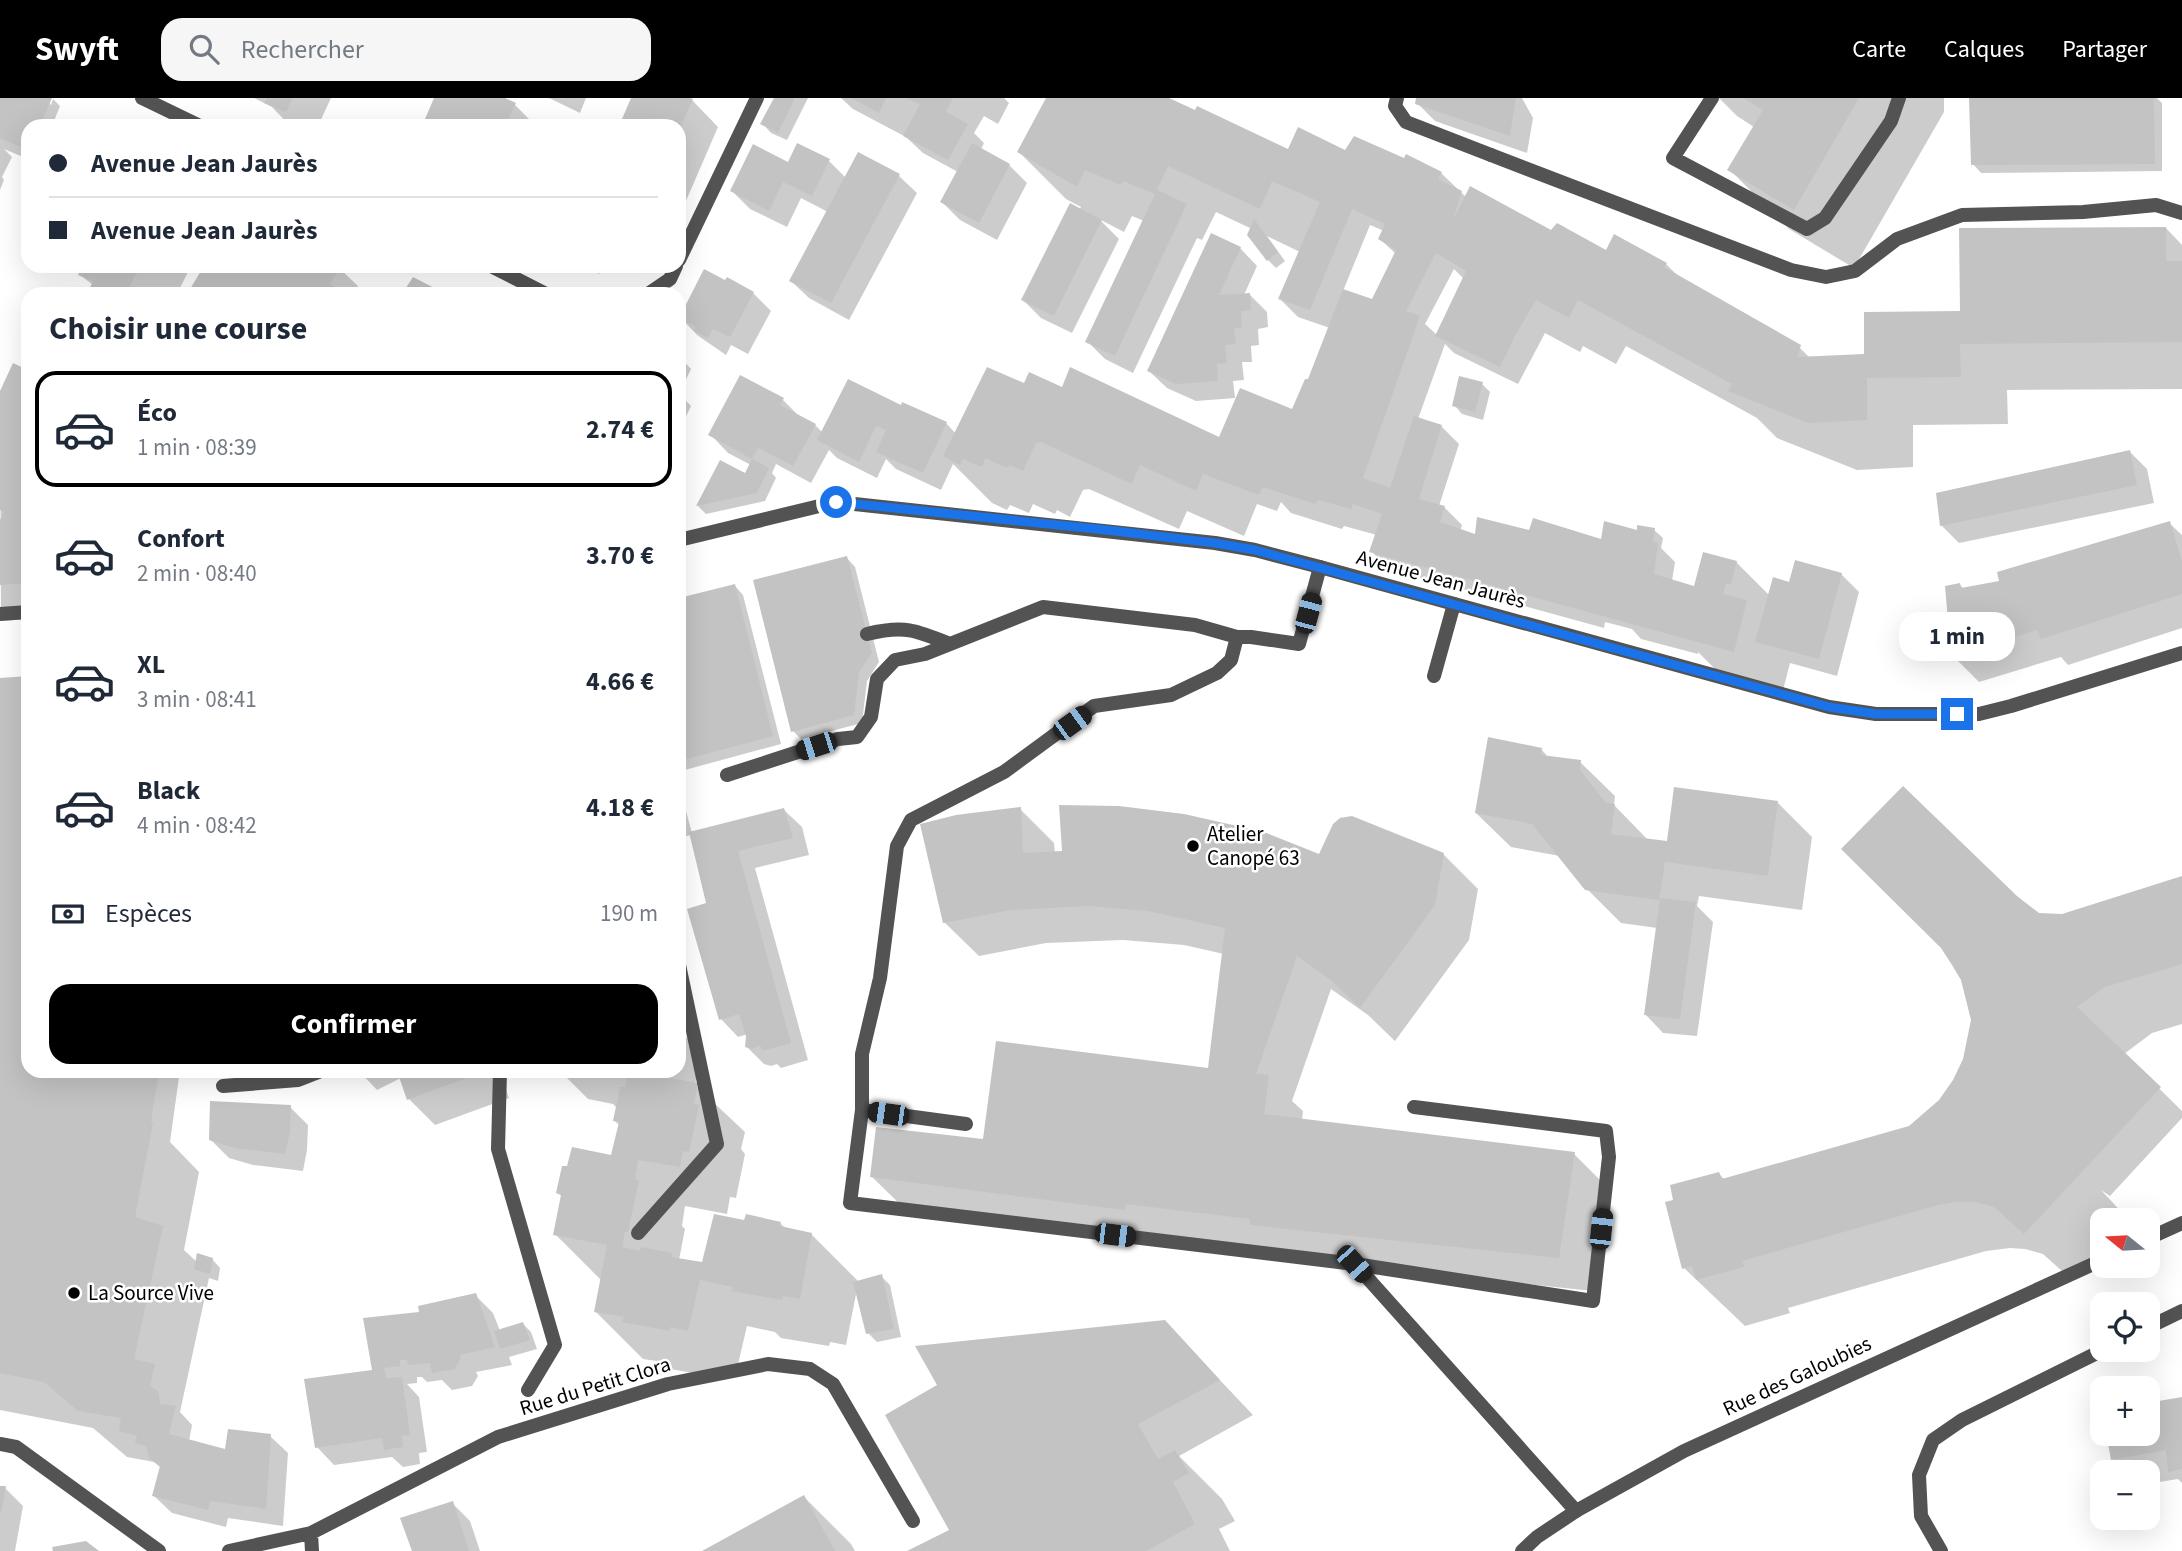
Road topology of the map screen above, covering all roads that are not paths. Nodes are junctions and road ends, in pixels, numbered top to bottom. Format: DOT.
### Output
graph roads {
  1 [pos="142,98"];
  2 [pos="758,98"];
  3 [pos="1396,98"];
  4 [pos="1712,98"];
  5 [pos="1899,98"];
  6 [pos="186,119"];
  7 [pos="2182,213"];
  8 [pos="686,246"];
  9 [pos="505,273"];
  10 [pos="673,273"];
  11 [pos="532,287"];
  12 [pos="658,287"];
  13 [pos="686,538"];
  14 [pos="1320,568"];
  15 [pos="1454,604"];
  16 [pos="21,612"];
  17 [pos="0,614"];
  18 [pos="867,634"];
  19 [pos="1237,637"];
  20 [pos="950,644"];
  21 [pos="2182,653"];
  22 [pos="1434,676"];
  23 [pos="727,775"];
  24 [pos="686,998"];
  25 [pos="303,1078"];
  26 [pos="500,1078"];
  27 [pos="223,1086"];
  28 [pos="1414,1107"];
  29 [pos="862,1110"];
  30 [pos="966,1124"];
  31 [pos="2182,1223"];
  32 [pos="638,1233"];
  33 [pos="2160,1233"];
  34 [pos="1354,1264"];
  35 [pos="2090,1265"];
  36 [pos="2182,1311"];
  37 [pos="2160,1322"];
  38 [pos="2090,1356"];
  39 [pos="527,1390"];
  40 [pos="0,1444"];
  41 [pos="1576,1511"];
  42 [pos="913,1521"];
  43 [pos="311,1532"];
  44 [pos="159,1551"];
  45 [pos="229,1551"];
  46 [pos="312,1551"];
  47 [pos="1522,1551"];
  48 [pos="1941,1551"];
  1 -- 6 [label="street"];
  2 -- 8 [label="street"];
  3 -- 7 [label="street"];
  4 -- 5 [label="street"];
  9 -- 11 [label="street"];
  10 -- 12 [label="street"];
  13 -- 14 [label="street, Avenue Jean Jaurès"];
  14 -- 15 [label="street, Avenue Jean Jaurès"];
  14 -- 19 [label="street"];
  15 -- 21 [label="street, Avenue Jean Jaurès"];
  15 -- 22 [label="street"];
  16 -- 17 [label="street"];
  18 -- 20 [label="street"];
  19 -- 20 [label="street"];
  19 -- 29 [label="street"];
  20 -- 23 [label="street"];
  24 -- 32 [label="street"];
  25 -- 27 [label="street"];
  26 -- 39 [label="street"];
  28 -- 34 [label="street"];
  29 -- 30 [label="street"];
  29 -- 34 [label="street"];
  31 -- 33 [label="street"];
  34 -- 41 [label="street"];
  35 -- 41 [label="street, Rue des Galoubies"];
  36 -- 37 [label="street"];
  38 -- 48 [label="street"];
  40 -- 44 [label="street"];
  41 -- 47 [label="street, Rue des Galoubies"];
  42 -- 43 [label="street, Rue du Petit Clora"];
  43 -- 45 [label="street, Rue du Petit Clora"];
  43 -- 46 [label="street"];
}
